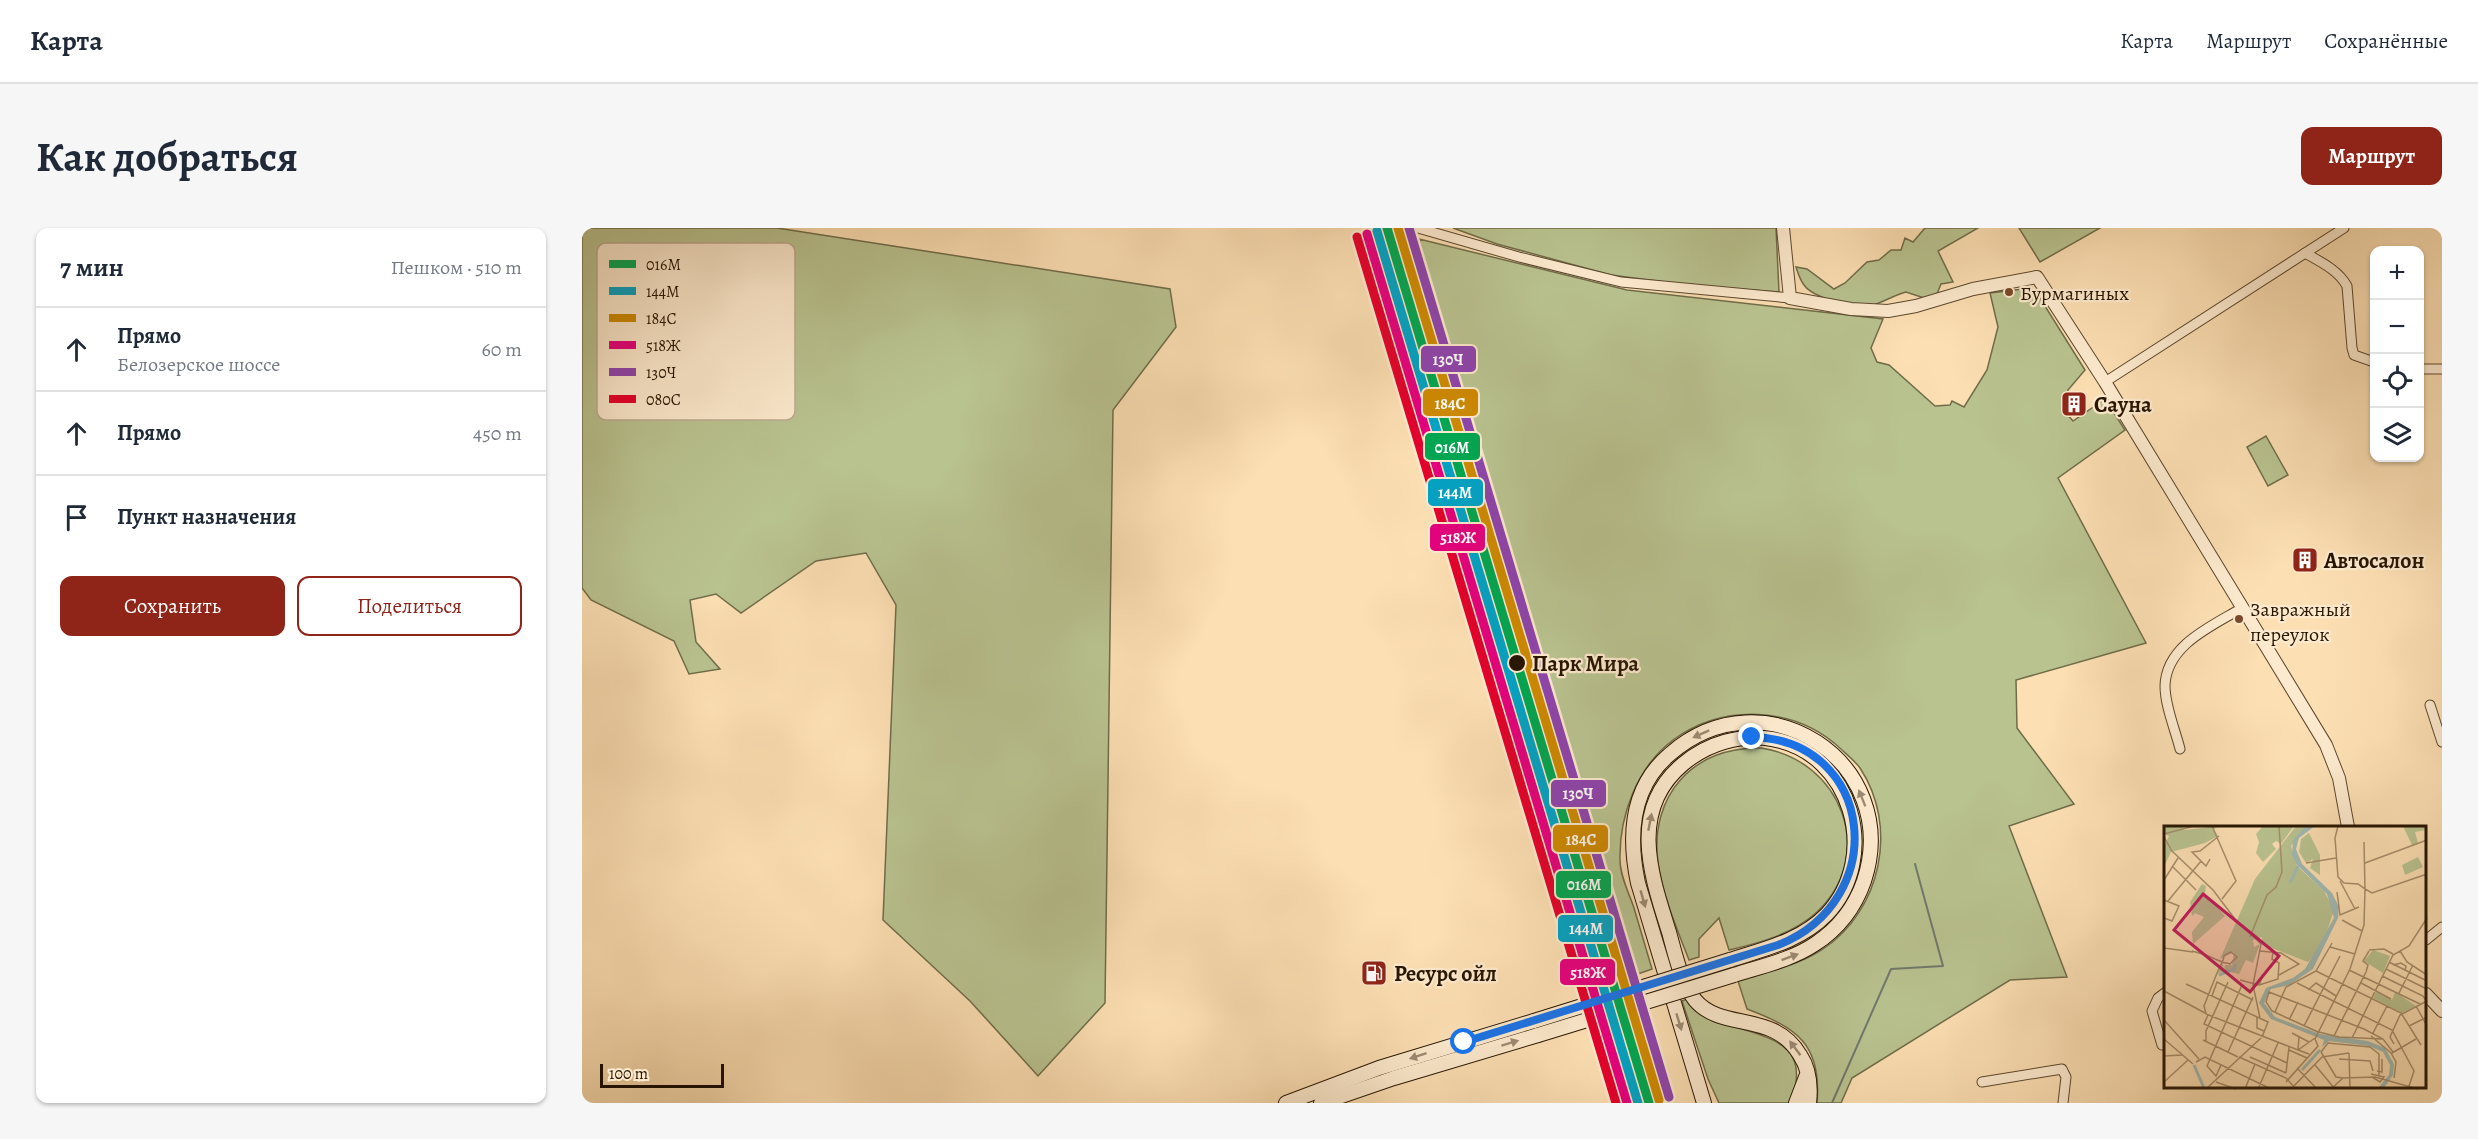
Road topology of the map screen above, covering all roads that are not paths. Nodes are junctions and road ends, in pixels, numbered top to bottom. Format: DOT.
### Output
graph roads {
  1 [pos="1418,228"];
  2 [pos="1783,228"];
  3 [pos="2344,228"];
  4 [pos="2305,253"];
  5 [pos="1790,298"];
  6 [pos="2370,361"];
  7 [pos="2424,369"];
  8 [pos="2442,369"];
  9 [pos="2105,382"];
  10 [pos="2242,608"];
  11 [pos="2430,705"];
  12 [pos="2442,742"];
  13 [pos="2180,749"];
  14 [pos="2348,826"];
  15 [pos="2442,927"];
  16 [pos="2427,939"];
  17 [pos="2164,994"];
  18 [pos="2427,995"];
  19 [pos="2442,1011"];
  20 [pos="2162,1045"];
  21 [pos="1379,1068"];
  22 [pos="1808,1072"];
  23 [pos="1394,1078"];
  24 [pos="1697,1081"];
  25 [pos="1982,1082"];
  26 [pos="1286,1103"];
  27 [pos="1321,1103"];
  28 [pos="1704,1103"];
  29 [pos="1713,1103"];
  30 [pos="1796,1103"];
  31 [pos="1809,1103"];
  32 [pos="2063,1103"];
  1 -- 5 [label="street"];
  2 -- 5 [label="street"];
  3 -- 4 [label="street"];
  4 -- 6 [label="street"];
  4 -- 9 [label="street"];
  5 -- 9 [label="street"];
  7 -- 8 [label="street"];
  9 -- 10 [label="street"];
  10 -- 13 [label="street"];
  10 -- 14 [label="street"];
  11 -- 12 [label="street"];
  15 -- 16 [label="street"];
  17 -- 20 [label="street"];
  18 -- 19 [label="street"];
  22 -- 21 [label="main road, one-way, bridge"];
  21 -- 23 [label="main road"];
  21 -- 26 [label="main road"];
  22 -- 30 [label="main road"];
  22 -- 31 [label="main road"];
  23 -- 24 [label="main road, one-way, bridge"];
  23 -- 27 [label="main road"];
  24 -- 28 [label="main road"];
  24 -- 29 [label="main road"];
  25 -- 32 [label="street"];
}
